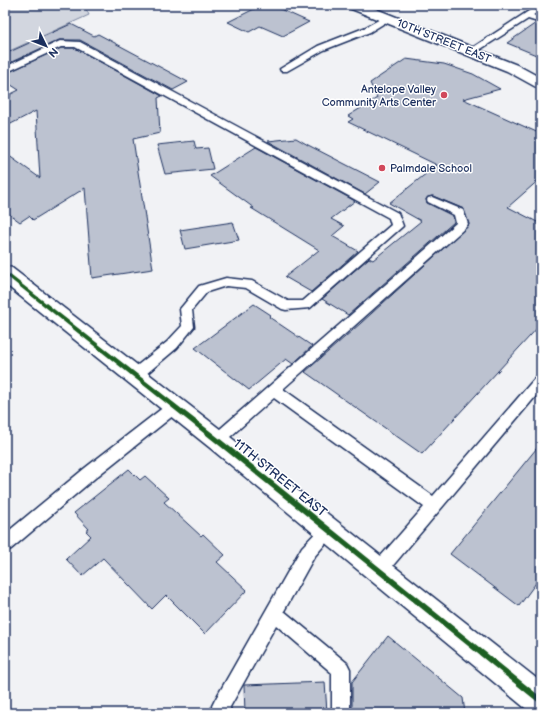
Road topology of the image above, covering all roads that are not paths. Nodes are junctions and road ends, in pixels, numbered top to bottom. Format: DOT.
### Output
graph roads {
  1 [pos="354,5"];
  2 [pos="541,6"];
  3 [pos="528,16"];
  4 [pos="387,19"];
  5 [pos="541,21"];
  6 [pos="470,52"];
  7 [pos="512,68"];
  8 [pos="284,69"];
  9 [pos="5,70"];
  10 [pos="541,73"];
  11 [pos="541,84"];
  12 [pos="432,200"];
  13 [pos="5,273"];
  14 [pos="134,376"];
  15 [pos="541,381"];
  16 [pos="274,390"];
  17 [pos="174,408"];
  18 [pos="216,440"];
  19 [pos="435,506"];
  20 [pos="328,530"];
  21 [pos="5,544"];
  22 [pos="379,570"];
  23 [pos="274,613"];
  24 [pos="541,700"];
  25 [pos="222,713"];
  26 [pos="341,713"];
  1 -- 4 [label="street, 10TH STREET EAST"];
  2 -- 3 [label="lane"];
  3 -- 5 [label="lane"];
  3 -- 6 [label="lane"];
  4 -- 6 [label="street, 10TH STREET EAST"];
  4 -- 8 [label="lane"];
  6 -- 7 [label="street, 10TH STREET EAST"];
  7 -- 10 [label="street, 10TH STREET EAST"];
  7 -- 11 [label="street, 10TH STREET EAST"];
  9 -- 14 [label="lane"];
  12 -- 16 [label="lane"];
  13 -- 14 [label="street, 11TH STREET EAST"];
  14 -- 17 [label="street, 11TH STREET EAST"];
  15 -- 19 [label="lane"];
  16 -- 18 [label="lane"];
  16 -- 19 [label="lane"];
  17 -- 18 [label="street, 11TH STREET EAST"];
  17 -- 21 [label="lane"];
  18 -- 20 [label="street, 11TH STREET EAST"];
  19 -- 22 [label="lane"];
  20 -- 22 [label="street, 11TH STREET EAST"];
  20 -- 23 [label="lane"];
  22 -- 24 [label="street, 11TH STREET EAST"];
  23 -- 25 [label="lane"];
  23 -- 26 [label="lane"];
}
